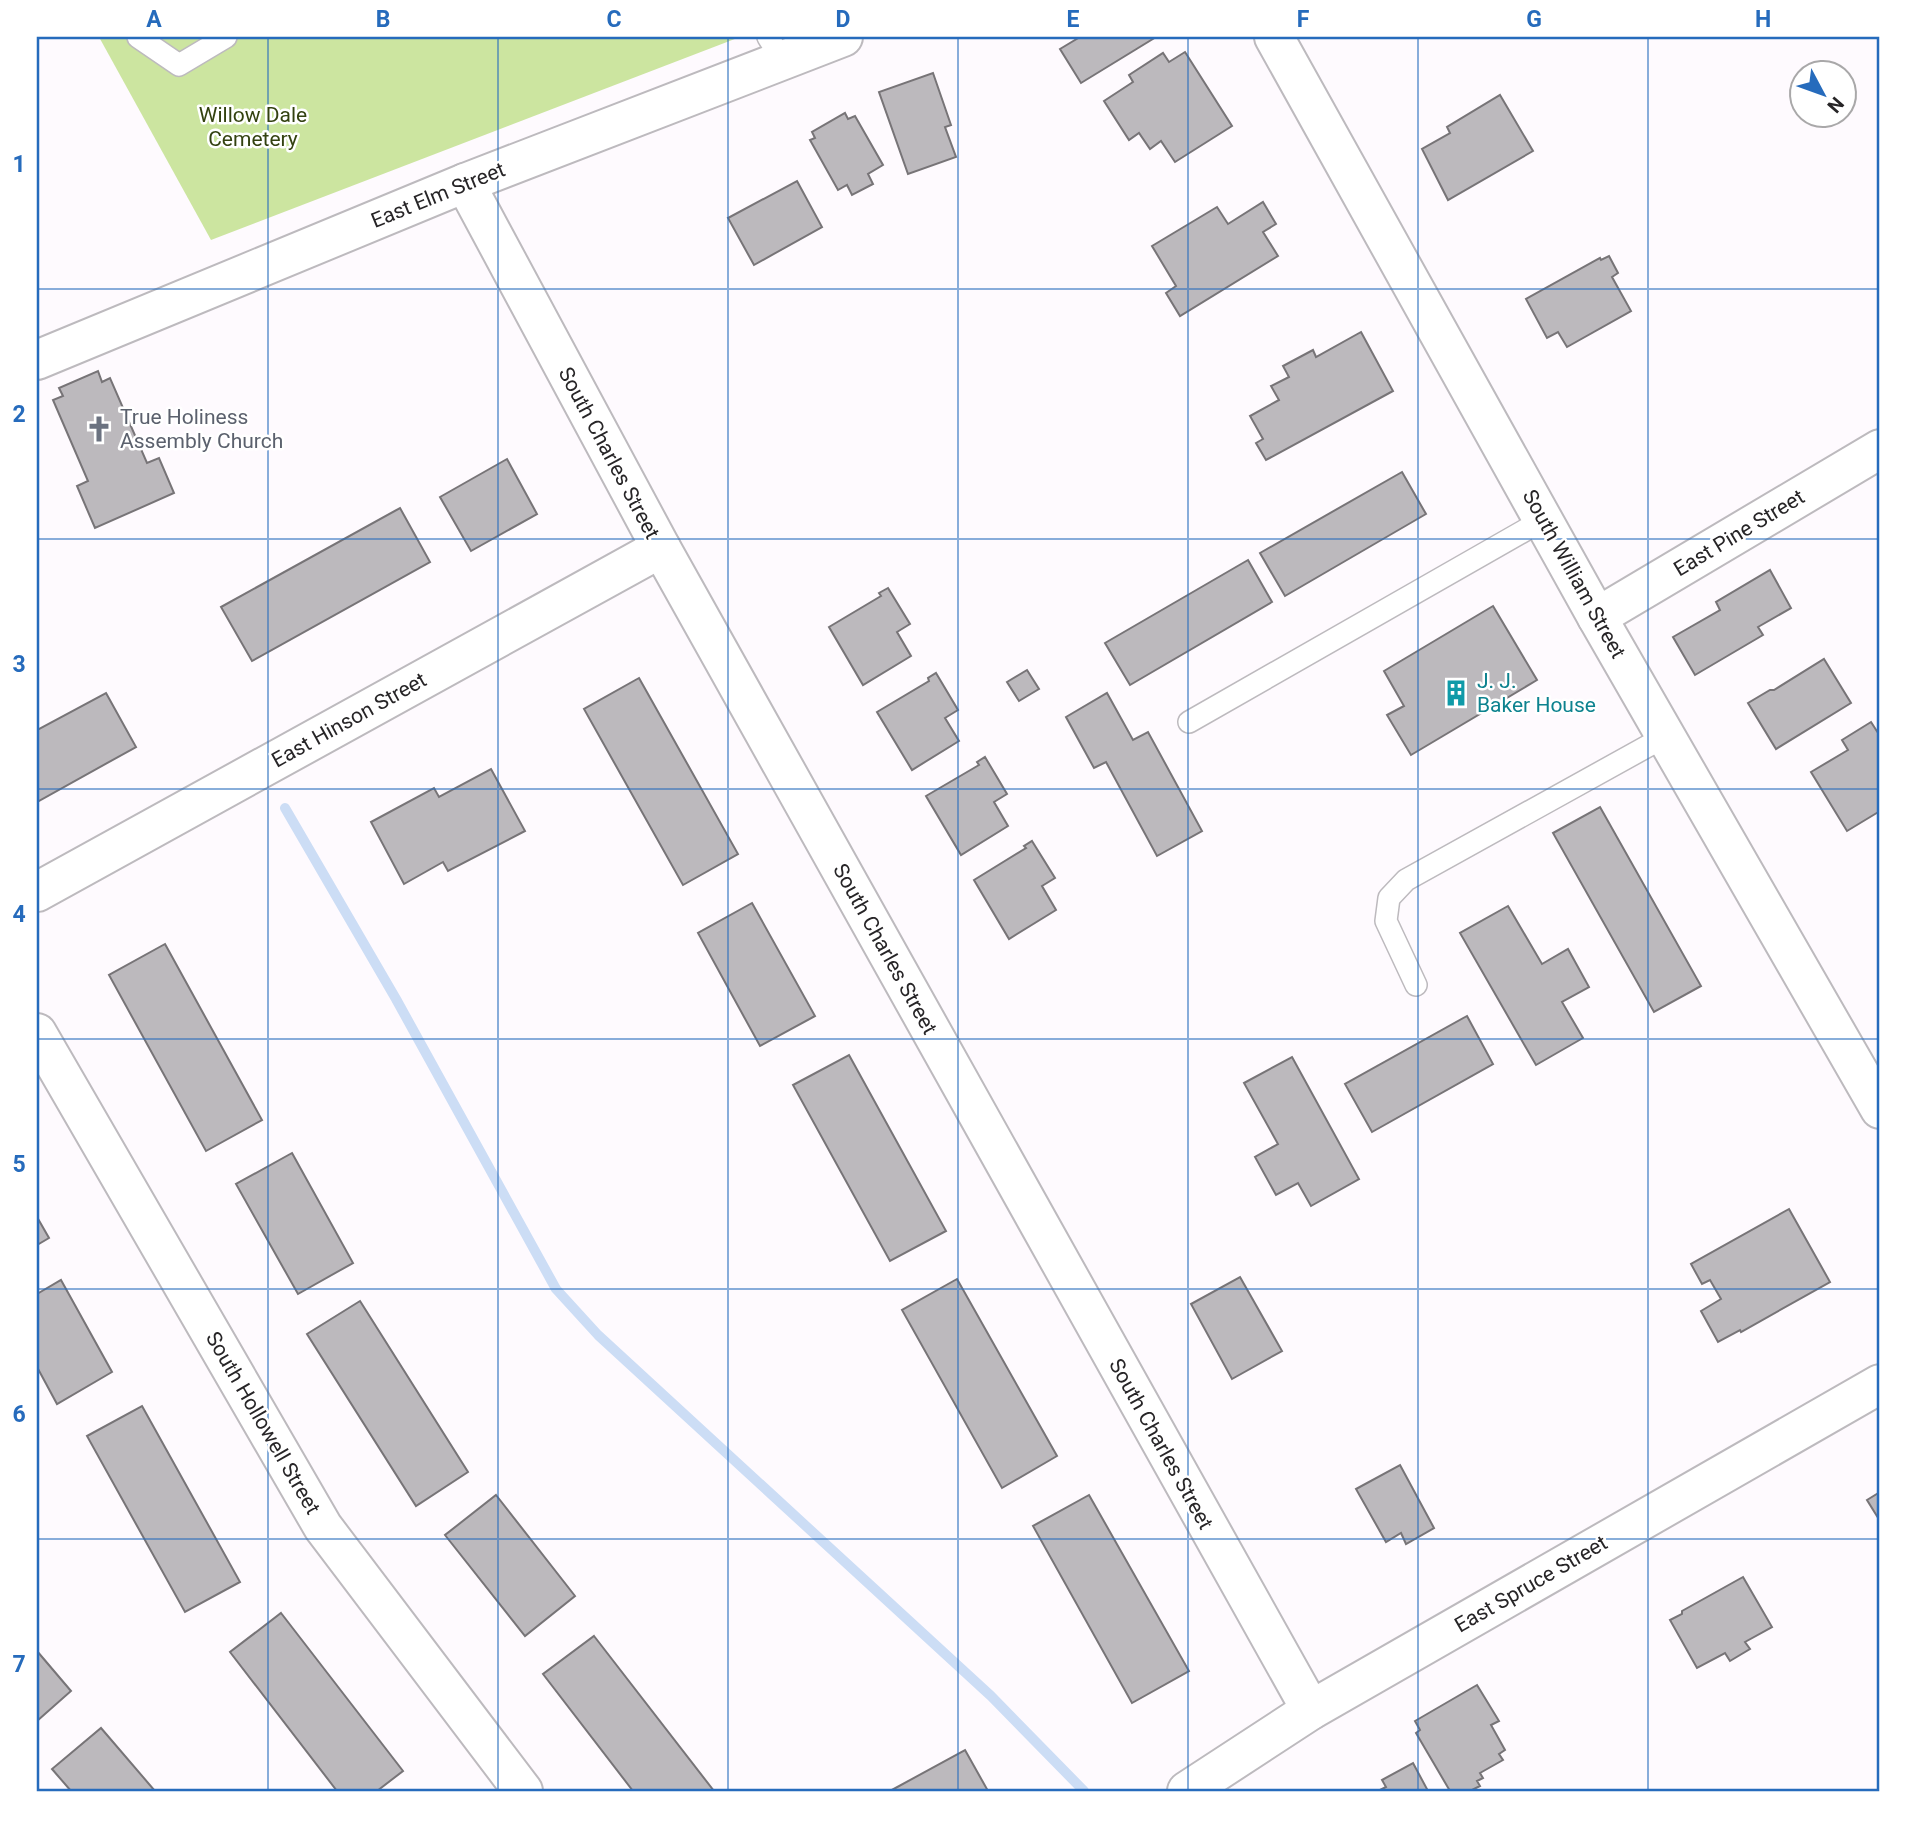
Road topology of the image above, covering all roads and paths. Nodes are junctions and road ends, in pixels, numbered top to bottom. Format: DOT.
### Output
graph roads {
  1 [pos="138,37"];
  2 [pos="226,37"];
  3 [pos="843,37"];
  4 [pos="1274,37"];
  5 [pos="775,49"];
  6 [pos="465,183"];
  7 [pos="37,360"];
  8 [pos="1880,449"];
  9 [pos="1543,520"];
  10 [pos="661,548"];
  11 [pos="1597,617"];
  12 [pos="1189,722"];
  13 [pos="1666,736"];
  14 [pos="37,892"];
  15 [pos="1416,985"];
  16 [pos="37,1033"];
  17 [pos="1880,1109"];
  18 [pos="1880,1384"];
  19 [pos="1311,1710"];
  20 [pos="523,1791"];
  21 [pos="1187,1791"];
  1 -- 2 [label="lane"];
  3 -- 5 [label="street, East Elm Street"];
  4 -- 9 [label="street, South William Street"];
  5 -- 6 [label="street, East Elm Street"];
  6 -- 7 [label="street, East Elm Street"];
  6 -- 10 [label="street, South Charles Street"];
  8 -- 11 [label="street, East Pine Street"];
  9 -- 11 [label="street, South William Street"];
  9 -- 12 [label="lane"];
  10 -- 14 [label="street, East Hinson Street"];
  10 -- 19 [label="street, South Charles Street"];
  11 -- 13 [label="street, South William Street"];
  13 -- 15 [label="lane"];
  13 -- 17 [label="street, South William Street"];
  16 -- 20 [label="street, South Hollowell Street"];
  18 -- 19 [label="street, East Spruce Street"];
  19 -- 21 [label="street, East Spruce Street"];
}
